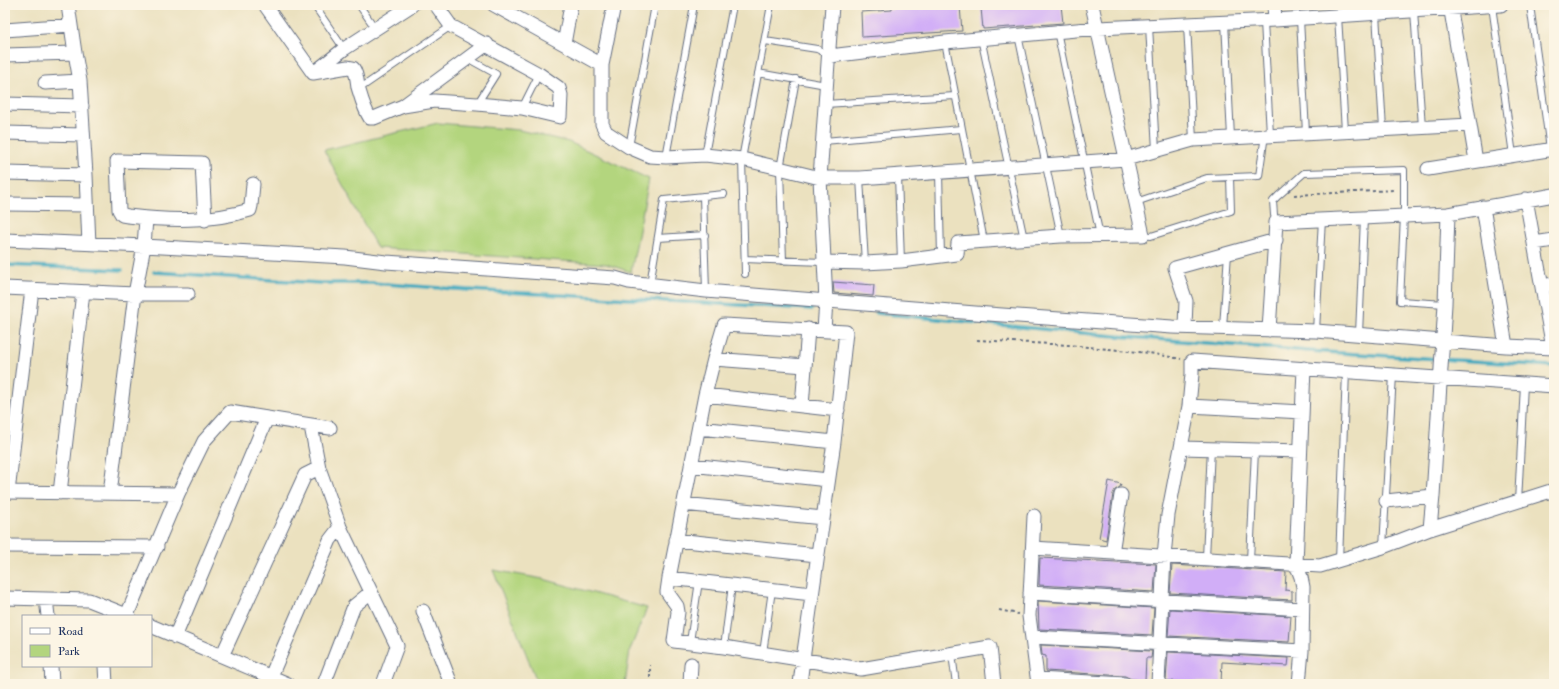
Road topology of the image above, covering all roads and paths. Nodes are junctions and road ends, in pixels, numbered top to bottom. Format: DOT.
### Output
graph roads {
  1 [pos="68,5"];
  2 [pos="265,5"];
  3 [pos="314,5"];
  4 [pos="359,5"];
  5 [pos="412,5"];
  6 [pos="436,5"];
  7 [pos="494,5"];
  8 [pos="571,5"];
  9 [pos="614,5"];
  10 [pos="655,5"];
  11 [pos="694,5"];
  12 [pos="733,5"];
  13 [pos="771,5"];
  14 [pos="1092,5"];
  15 [pos="1274,5"];
  16 [pos="1496,5"];
  17 [pos="1530,5"];
  18 [pos="828,6"];
  19 [pos="1451,7"];
  20 [pos="1414,11"];
  21 [pos="1376,14"];
  22 [pos="1338,16"];
  23 [pos="1300,19"];
  24 [pos="1270,20"];
  25 [pos="1225,22"];
  26 [pos="1187,24"];
  27 [pos="71,25"];
  28 [pos="1149,25"];
  29 [pos="451,26"];
  30 [pos="375,28"];
  31 [pos="1098,28"];
  32 [pos="5,30"];
  33 [pos="1057,31"];
  34 [pos="1018,35"];
  35 [pos="981,38"];
  36 [pos="765,41"];
  37 [pos="945,42"];
  38 [pos="487,44"];
  39 [pos="564,44"];
  40 [pos="344,48"];
  41 [pos="74,53"];
  42 [pos="5,55"];
  43 [pos="830,56"];
  44 [pos="467,58"];
  45 [pos="602,65"];
  46 [pos="313,73"];
  47 [pos="758,73"];
  48 [pos="538,74"];
  49 [pos="796,79"];
  50 [pos="80,81"];
  51 [pos="45,83"];
  52 [pos="826,85"];
  53 [pos="359,89"];
  54 [pos="955,96"];
  55 [pos="5,104"];
  56 [pos="477,104"];
  57 [pos="825,104"];
  58 [pos="82,106"];
  59 [pos="403,106"];
  60 [pos="522,108"];
  61 [pos="1470,125"];
  62 [pos="1422,127"];
  63 [pos="961,129"];
  64 [pos="1384,129"];
  65 [pos="1345,131"];
  66 [pos="5,133"];
  67 [pos="1306,133"];
  68 [pos="83,135"];
  69 [pos="1267,135"];
  70 [pos="1231,137"];
  71 [pos="1193,140"];
  72 [pos="824,141"];
  73 [pos="629,147"];
  74 [pos="1552,149"];
  75 [pos="1156,150"];
  76 [pos="705,155"];
  77 [pos="1513,155"];
  78 [pos="666,157"];
  79 [pos="1126,158"];
  80 [pos="742,159"];
  81 [pos="1476,161"];
  82 [pos="1085,162"];
  83 [pos="1046,165"];
  84 [pos="1009,168"];
  85 [pos="1428,169"];
  86 [pos="780,170"];
  87 [pos="970,171"];
  88 [pos="5,173"];
  89 [pos="939,173"];
  90 [pos="86,175"];
  91 [pos="898,176"];
  92 [pos="1230,177"];
  93 [pos="820,178"];
  94 [pos="860,178"];
  95 [pos="253,184"];
  96 [pos="1404,190"];
  97 [pos="724,194"];
  98 [pos="1554,195"];
  99 [pos="703,196"];
  100 [pos="1278,196"];
  101 [pos="1526,199"];
  102 [pos="1136,202"];
  103 [pos="5,204"];
  104 [pos="87,205"];
  105 [pos="1483,207"];
  106 [pos="1448,214"];
  107 [pos="1404,216"];
  108 [pos="1364,218"];
  109 [pos="146,219"];
  110 [pos="1322,219"];
  111 [pos="205,220"];
  112 [pos="1276,222"];
  113 [pos="705,235"];
  114 [pos="1144,235"];
  115 [pos="1061,236"];
  116 [pos="1100,236"];
  117 [pos="658,238"];
  118 [pos="1024,239"];
  119 [pos="5,240"];
  120 [pos="1276,240"];
  121 [pos="1554,240"];
  122 [pos="984,241"];
  123 [pos="1534,243"];
  124 [pos="88,244"];
  125 [pos="144,246"];
  126 [pos="1228,253"];
  127 [pos="941,256"];
  128 [pos="745,259"];
  129 [pos="783,260"];
  130 [pos="901,261"];
  131 [pos="823,262"];
  132 [pos="865,262"];
  133 [pos="745,274"];
  134 [pos="650,284"];
  135 [pos="1548,285"];
  136 [pos="5,288"];
  137 [pos="32,289"];
  138 [pos="706,291"];
  139 [pos="83,292"];
  140 [pos="135,294"];
  141 [pos="188,294"];
  142 [pos="826,301"];
  143 [pos="1445,304"];
  144 [pos="1185,327"];
  145 [pos="1223,328"];
  146 [pos="1552,328"];
  147 [pos="808,329"];
  148 [pos="824,330"];
  149 [pos="1269,330"];
  150 [pos="1316,331"];
  151 [pos="1359,334"];
  152 [pos="977,340"];
  153 [pos="1506,346"];
  154 [pos="1442,347"];
  155 [pos="1553,348"];
  156 [pos="714,359"];
  157 [pos="1192,361"];
  158 [pos="805,366"];
  159 [pos="1304,368"];
  160 [pos="1346,372"];
  161 [pos="1393,375"];
  162 [pos="1440,376"];
  163 [pos="1524,384"];
  164 [pos="1554,386"];
  165 [pos="705,395"];
  166 [pos="802,406"];
  167 [pos="1189,406"];
  168 [pos="838,410"];
  169 [pos="1302,412"];
  170 [pos="267,418"];
  171 [pos="311,426"];
  172 [pos="330,428"];
  173 [pos="699,428"];
  174 [pos="834,442"];
  175 [pos="1181,448"];
  176 [pos="1211,448"];
  177 [pos="1255,450"];
  178 [pos="1300,451"];
  179 [pos="691,465"];
  180 [pos="319,468"];
  181 [pos="828,480"];
  182 [pos="1554,490"];
  183 [pos="6,492"];
  184 [pos="60,493"];
  185 [pos="110,493"];
  186 [pos="178,494"];
  187 [pos="1121,495"];
  188 [pos="1433,496"];
  189 [pos="1386,501"];
  190 [pos="1518,502"];
  191 [pos="683,504"];
  192 [pos="1034,516"];
  193 [pos="823,518"];
  194 [pos="340,527"];
  195 [pos="1430,529"];
  196 [pos="676,540"];
  197 [pos="5,546"];
  198 [pos="157,546"];
  199 [pos="1383,547"];
  200 [pos="1032,548"];
  201 [pos="1112,553"];
  202 [pos="818,555"];
  203 [pos="1164,556"];
  204 [pos="1206,558"];
  205 [pos="1250,561"];
  206 [pos="1339,561"];
  207 [pos="1296,564"];
  208 [pos="669,578"];
  209 [pos="699,581"];
  210 [pos="732,585"];
  211 [pos="772,590"];
  212 [pos="371,592"];
  213 [pos="1030,593"];
  214 [pos="812,594"];
  215 [pos="5,598"];
  216 [pos="46,599"];
  217 [pos="1161,600"];
  218 [pos="1302,609"];
  219 [pos="101,610"];
  220 [pos="1000,610"];
  221 [pos="423,611"];
  222 [pos="48,615"];
  223 [pos="124,615"];
  224 [pos="128,615"];
  225 [pos="1029,616"];
  226 [pos="152,626"];
  227 [pos="175,637"];
  228 [pos="1032,637"];
  229 [pos="690,642"];
  230 [pos="1159,643"];
  231 [pos="724,647"];
  232 [pos="1302,650"];
  233 [pos="763,653"];
  234 [pos="952,654"];
  235 [pos="222,656"];
  236 [pos="803,659"];
  237 [pos="691,664"];
  238 [pos="650,665"];
  239 [pos="51,667"];
  240 [pos="105,667"];
  241 [pos="270,676"];
  242 [pos="1038,682"];
  243 [pos="52,684"];
  244 [pos="106,684"];
  245 [pos="288,684"];
  246 [pos="324,684"];
  247 [pos="383,684"];
  248 [pos="451,684"];
  249 [pos="650,684"];
  250 [pos="692,684"];
  251 [pos="800,684"];
  252 [pos="956,684"];
  253 [pos="994,684"];
  254 [pos="1125,684"];
  255 [pos="1158,684"];
  256 [pos="1300,684"];
  1 -- 27 [label="street"];
  2 -- 46 [label="street"];
  3 -- 40 [label="lane"];
  4 -- 30 [label="lane"];
  5 -- 30 [label="street"];
  6 -- 29 [label="street"];
  7 -- 39 [label="street"];
  8 -- 39 [label="street"];
  9 -- 45 [label="street"];
  10 -- 73 [label="lane"];
  11 -- 78 [label="lane"];
  12 -- 76 [label="lane"];
  13 -- 36 [label="lane"];
  14 -- 31 [label="street"];
  15 -- 24 [label="street"];
  16 -- 19 [label="street"];
  16 -- 77 [label="lane"];
  17 -- 74 [label="lane"];
  18 -- 43 [label="street"];
  19 -- 20 [label="street"];
  19 -- 61 [label="street"];
  20 -- 21 [label="street"];
  20 -- 62 [label="lane"];
  21 -- 22 [label="street"];
  21 -- 64 [label="lane"];
  22 -- 23 [label="street"];
  22 -- 65 [label="lane"];
  23 -- 24 [label="street"];
  23 -- 67 [label="lane"];
  24 -- 25 [label="street"];
  24 -- 69 [label="lane"];
  25 -- 26 [label="street"];
  25 -- 70 [label="lane"];
  26 -- 28 [label="street"];
  26 -- 71 [label="lane"];
  27 -- 32 [label="street"];
  27 -- 41 [label="street"];
  28 -- 31 [label="street"];
  28 -- 75 [label="lane"];
  29 -- 38 [label="street"];
  29 -- 53 [label="lane"];
  30 -- 40 [label="street"];
  31 -- 33 [label="street"];
  31 -- 79 [label="street"];
  33 -- 34 [label="street"];
  33 -- 82 [label="lane"];
  34 -- 35 [label="street"];
  34 -- 83 [label="lane"];
  35 -- 37 [label="street"];
  35 -- 84 [label="lane"];
  36 -- 43 [label="lane"];
  36 -- 47 [label="lane"];
  37 -- 43 [label="street"];
  37 -- 54 [label="lane"];
  38 -- 44 [label="street"];
  38 -- 48 [label="street"];
  39 -- 45 [label="street"];
  40 -- 46 [label="street"];
  41 -- 42 [label="street"];
  41 -- 50 [label="street"];
  43 -- 52 [label="street"];
  44 -- 56 [label="lane"];
  44 -- 59 [label="street"];
  45 -- 73 [label="street"];
  46 -- 53 [label="street"];
  47 -- 49 [label="lane"];
  47 -- 80 [label="lane"];
  48 -- 60 [label="lane"];
  48 -- 60 [label="street"];
  49 -- 52 [label="lane"];
  49 -- 86 [label="lane"];
  50 -- 51 [label="street"];
  50 -- 58 [label="street"];
  52 -- 57 [label="street"];
  53 -- 59 [label="street"];
  54 -- 57 [label="lane"];
  54 -- 63 [label="lane"];
  55 -- 58 [label="street"];
  56 -- 59 [label="street"];
  56 -- 60 [label="street"];
  57 -- 72 [label="street"];
  58 -- 68 [label="street"];
  61 -- 62 [label="street"];
  61 -- 81 [label="street"];
  62 -- 64 [label="street"];
  63 -- 72 [label="lane"];
  63 -- 87 [label="lane"];
  64 -- 65 [label="street"];
  65 -- 67 [label="street"];
  66 -- 68 [label="street"];
  67 -- 69 [label="street"];
  68 -- 90 [label="street"];
  69 -- 70 [label="street"];
  69 -- 92 [label="lane"];
  70 -- 71 [label="street"];
  71 -- 75 [label="street"];
  72 -- 93 [label="street"];
  73 -- 78 [label="street"];
  74 -- 77 [label="street"];
  75 -- 79 [label="street"];
  76 -- 78 [label="street"];
  76 -- 80 [label="street"];
  77 -- 81 [label="street"];
  79 -- 82 [label="street"];
  79 -- 102 [label="street"];
  80 -- 86 [label="street"];
  80 -- 128 [label="lane"];
  81 -- 85 [label="street"];
  82 -- 83 [label="street"];
  82 -- 116 [label="lane"];
  83 -- 84 [label="street"];
  83 -- 115 [label="lane"];
  84 -- 87 [label="street"];
  84 -- 118 [label="lane"];
  86 -- 93 [label="street"];
  86 -- 129 [label="lane"];
  87 -- 89 [label="street"];
  87 -- 122 [label="lane"];
  88 -- 90 [label="street"];
  89 -- 91 [label="street"];
  89 -- 127 [label="lane"];
  90 -- 104 [label="street"];
  91 -- 94 [label="street"];
  91 -- 130 [label="lane"];
  92 -- 102 [label="lane"];
  92 -- 114 [label="lane"];
  93 -- 94 [label="street"];
  93 -- 131 [label="street"];
  94 -- 132 [label="lane"];
  95 -- 111 [label="street"];
  96 -- 100 [label="path"];
  96 -- 100 [label="lane"];
  96 -- 107 [label="lane"];
  97 -- 99 [label="lane"];
  98 -- 101 [label="street"];
  99 -- 113 [label="lane"];
  99 -- 117 [label="lane"];
  100 -- 112 [label="lane"];
  101 -- 105 [label="street"];
  101 -- 123 [label="street"];
  102 -- 114 [label="street"];
  103 -- 104 [label="street"];
  104 -- 124 [label="street"];
  105 -- 106 [label="street"];
  105 -- 153 [label="street"];
  106 -- 107 [label="street"];
  106 -- 143 [label="street"];
  107 -- 108 [label="street"];
  107 -- 143 [label="lane"];
  108 -- 110 [label="street"];
  108 -- 151 [label="lane"];
  109 -- 111 [label="street"];
  109 -- 111 [label="street"];
  109 -- 125 [label="street"];
  110 -- 112 [label="street"];
  110 -- 150 [label="lane"];
  112 -- 120 [label="street"];
  113 -- 117 [label="lane"];
  113 -- 138 [label="lane"];
  114 -- 116 [label="street"];
  115 -- 116 [label="street"];
  115 -- 118 [label="street"];
  117 -- 134 [label="lane"];
  118 -- 122 [label="street"];
  119 -- 124 [label="street"];
  120 -- 126 [label="street"];
  120 -- 149 [label="street"];
  121 -- 123 [label="street"];
  122 -- 127 [label="street"];
  123 -- 135 [label="street"];
  124 -- 125 [label="street"];
  125 -- 134 [label="street"];
  125 -- 140 [label="street"];
  126 -- 144 [label="street"];
  126 -- 145 [label="lane"];
  127 -- 130 [label="street"];
  128 -- 129 [label="lane"];
  128 -- 133 [label="lane"];
  129 -- 131 [label="lane"];
  130 -- 132 [label="street"];
  131 -- 132 [label="street"];
  131 -- 142 [label="street"];
  134 -- 138 [label="street"];
  135 -- 146 [label="street"];
  136 -- 137 [label="street"];
  137 -- 139 [label="street"];
  137 -- 183 [label="street"];
  138 -- 142 [label="street"];
  139 -- 140 [label="street"];
  139 -- 184 [label="street"];
  140 -- 141 [label="street"];
  140 -- 185 [label="street"];
  142 -- 144 [label="street"];
  142 -- 148 [label="street"];
  143 -- 154 [label="street"];
  144 -- 145 [label="street"];
  145 -- 149 [label="street"];
  146 -- 155 [label="street"];
  147 -- 148 [label="street"];
  147 -- 156 [label="street"];
  147 -- 158 [label="street"];
  148 -- 168 [label="street"];
  149 -- 150 [label="street"];
  150 -- 151 [label="street"];
  151 -- 154 [label="street"];
  152 -- 157 [label="path"];
  153 -- 154 [label="street"];
  153 -- 155 [label="street"];
  154 -- 162 [label="street"];
  156 -- 158 [label="street"];
  156 -- 165 [label="street"];
  157 -- 159 [label="street"];
  157 -- 167 [label="street"];
  158 -- 166 [label="street"];
  159 -- 160 [label="street"];
  159 -- 169 [label="street"];
  160 -- 161 [label="street"];
  160 -- 206 [label="lane"];
  161 -- 162 [label="street"];
  161 -- 189 [label="lane"];
  162 -- 163 [label="street"];
  162 -- 188 [label="street"];
  163 -- 164 [label="street"];
  163 -- 190 [label="lane"];
  165 -- 166 [label="street"];
  165 -- 173 [label="street"];
  166 -- 168 [label="street"];
  167 -- 169 [label="street"];
  167 -- 175 [label="street"];
  168 -- 174 [label="street"];
  169 -- 178 [label="street"];
  170 -- 171 [label="street"];
  170 -- 186 [label="street"];
  170 -- 227 [label="street"];
  171 -- 172 [label="street"];
  171 -- 180 [label="street"];
  173 -- 174 [label="street"];
  173 -- 179 [label="street"];
  174 -- 181 [label="street"];
  175 -- 176 [label="street"];
  175 -- 203 [label="street"];
  176 -- 177 [label="street"];
  176 -- 204 [label="lane"];
  177 -- 178 [label="street"];
  177 -- 205 [label="lane"];
  178 -- 207 [label="street"];
  179 -- 181 [label="street"];
  179 -- 191 [label="street"];
  180 -- 194 [label="street"];
  180 -- 235 [label="street"];
  181 -- 193 [label="street"];
  182 -- 190 [label="street"];
  183 -- 184 [label="street"];
  184 -- 185 [label="street"];
  185 -- 186 [label="street"];
  186 -- 198 [label="street"];
  187 -- 201 [label="street"];
  188 -- 189 [label="street"];
  188 -- 195 [label="street"];
  189 -- 199 [label="lane"];
  190 -- 195 [label="street"];
  191 -- 193 [label="street"];
  191 -- 196 [label="street"];
  192 -- 200 [label="street"];
  193 -- 202 [label="street"];
  194 -- 212 [label="street"];
  194 -- 241 [label="street"];
  195 -- 199 [label="street"];
  196 -- 202 [label="street"];
  196 -- 208 [label="street"];
  197 -- 198 [label="street"];
  198 -- 224 [label="street"];
  199 -- 206 [label="street"];
  200 -- 201 [label="street"];
  200 -- 213 [label="street"];
  201 -- 203 [label="street"];
  202 -- 214 [label="street"];
  203 -- 204 [label="street"];
  203 -- 217 [label="street"];
  204 -- 205 [label="street"];
  205 -- 207 [label="street"];
  206 -- 207 [label="street"];
  207 -- 218 [label="street"];
  208 -- 209 [label="street"];
  208 -- 229 [label="street"];
  209 -- 210 [label="street"];
  209 -- 229 [label="lane"];
  210 -- 211 [label="street"];
  210 -- 231 [label="lane"];
  211 -- 214 [label="street"];
  211 -- 233 [label="lane"];
  212 -- 246 [label="street"];
  212 -- 247 [label="street"];
  213 -- 217 [label="street"];
  213 -- 225 [label="street"];
  214 -- 236 [label="street"];
  215 -- 216 [label="street"];
  216 -- 219 [label="street"];
  216 -- 222 [label="street"];
  217 -- 218 [label="street"];
  217 -- 230 [label="street"];
  218 -- 232 [label="street"];
  219 -- 223 [label="street"];
  220 -- 225 [label="path"];
  221 -- 248 [label="street"];
  225 -- 228 [label="street"];
  226 -- 227 [label="street"];
  227 -- 235 [label="street"];
  228 -- 230 [label="street"];
  228 -- 242 [label="street"];
  229 -- 231 [label="street"];
  230 -- 232 [label="street"];
  230 -- 255 [label="street"];
  231 -- 233 [label="street"];
  232 -- 256 [label="street"];
  233 -- 236 [label="street"];
  234 -- 236 [label="street"];
  234 -- 252 [label="lane"];
  234 -- 253 [label="street"];
  235 -- 241 [label="street"];
  236 -- 251 [label="street"];
  237 -- 250 [label="street"];
  238 -- 249 [label="path"];
  239 -- 243 [label="street"];
  240 -- 244 [label="street"];
  241 -- 245 [label="street"];
  242 -- 254 [label="street"];
}
